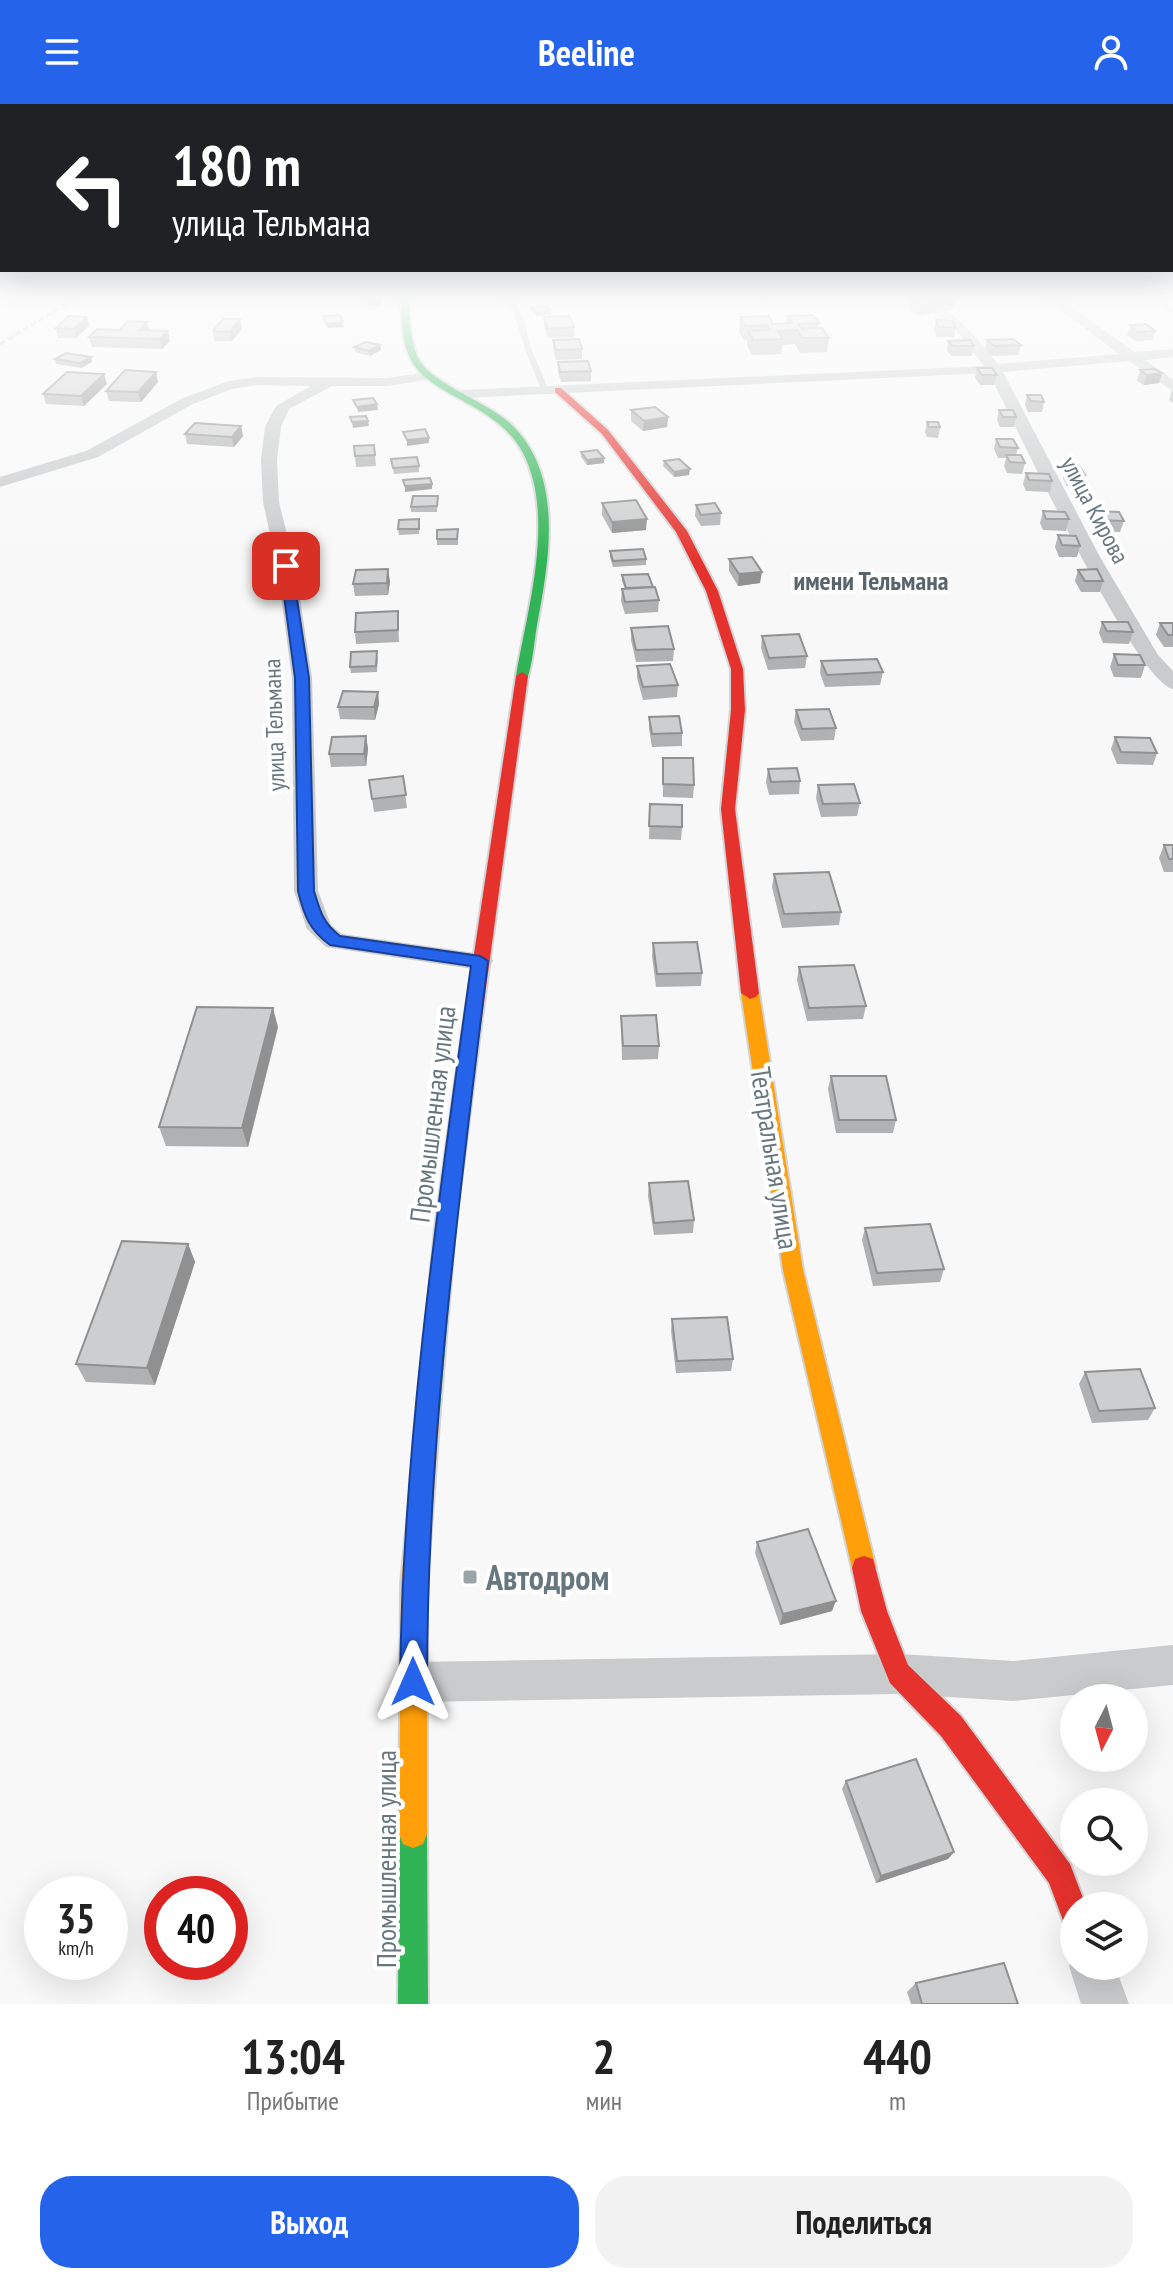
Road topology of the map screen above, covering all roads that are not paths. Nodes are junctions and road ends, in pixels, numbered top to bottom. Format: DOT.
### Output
graph roads {
  1 [pos="231,385"];
  2 [pos="324,385"];
  3 [pos="444,385"];
  4 [pos="548,385"];
  5 [pos="664,385"];
  6 [pos="1002,385"];
  7 [pos="551,390"];
  8 [pos="462,394"];
  9 [pos="0,482"];
  10 [pos="1173,683"];
  11 [pos="480,961"];
  12 [pos="1173,1665"];
  13 [pos="899,1674"];
  14 [pos="413,1682"];
  15 [pos="1066,1892"];
  16 [pos="1097,1980"];
  17 [pos="413,2004"];
  18 [pos="1105,2004"];
  1 -- 9 [label="street"];
  2 -- 11 [label="street, улица Тельмана"];
  3 -- 8 [label="street, Промышленная улица"];
  4 -- 7 [label="lane"];
  5 -- 7 [label="street"];
  6 -- 10 [label="street, улица Кирова"];
  7 -- 8 [label="street"];
  7 -- 13 [label="street, Театральная улица"];
  8 -- 11 [label="street, Промышленная улица"];
  11 -- 14 [label="street, Промышленная улица"];
  12 -- 13 [label="street"];
  13 -- 14 [label="street"];
  13 -- 15 [label="street, Театральная улица"];
  14 -- 17 [label="street, Промышленная улица"];
  16 -- 18 [label="street"];
}
